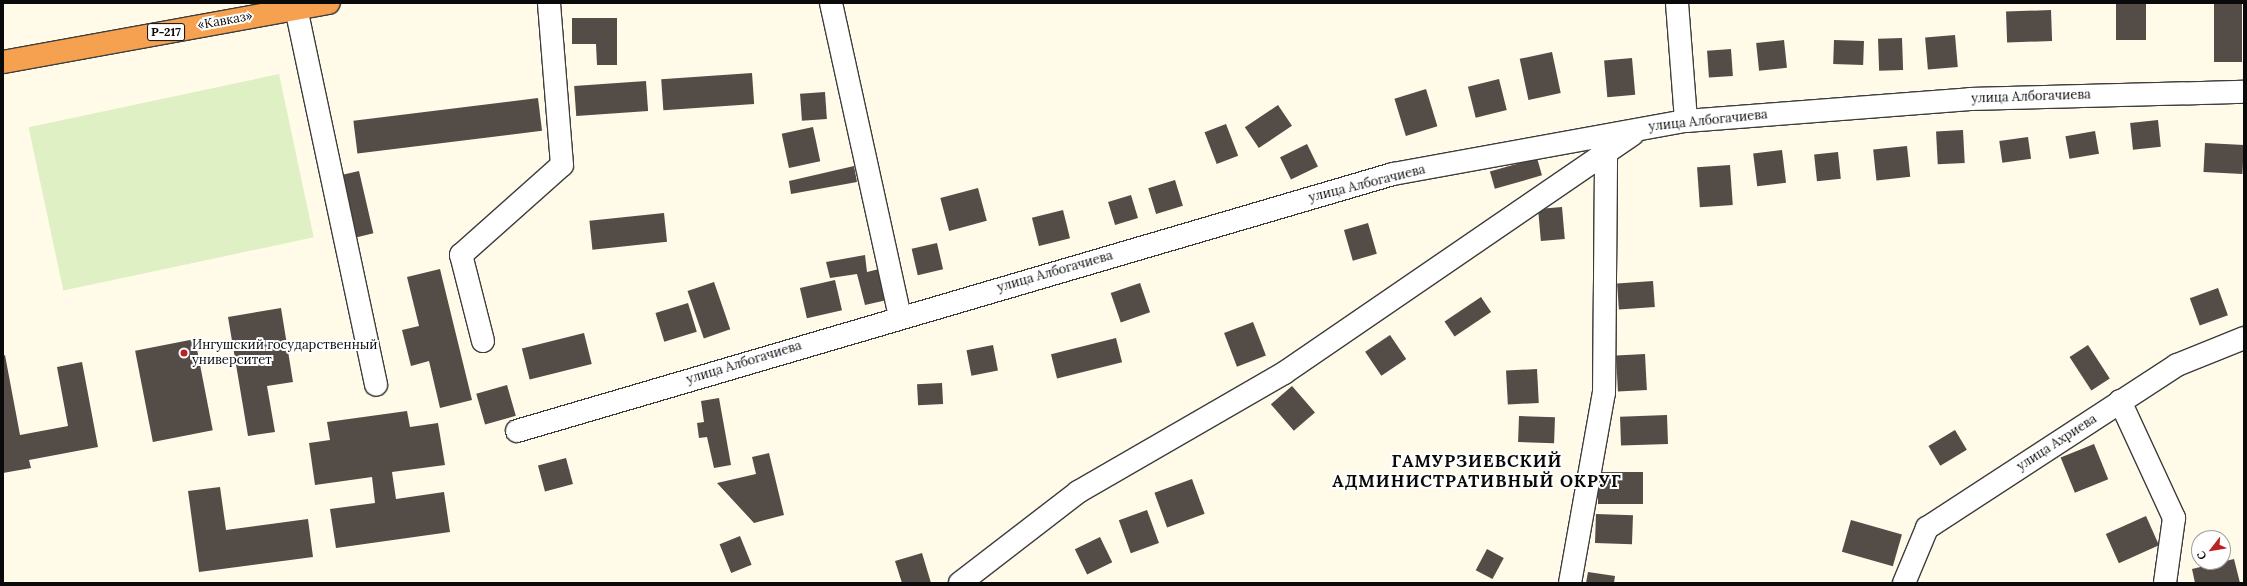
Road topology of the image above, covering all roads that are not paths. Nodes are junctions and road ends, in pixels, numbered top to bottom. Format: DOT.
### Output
graph roads {
  1 [pos="329,3"];
  2 [pos="549,3"];
  3 [pos="831,3"];
  4 [pos="1677,3"];
  5 [pos="296,8"];
  6 [pos="3,62"];
  7 [pos="2244,92"];
  8 [pos="1686,121"];
  9 [pos="1643,128"];
  10 [pos="1606,151"];
  11 [pos="900,317"];
  12 [pos="2244,338"];
  13 [pos="483,341"];
  14 [pos="376,385"];
  15 [pos="2120,401"];
  16 [pos="517,431"];
  17 [pos="960,583"];
  18 [pos="1570,583"];
  19 [pos="1904,583"];
  20 [pos="2165,583"];
  1 -- 5 [label="highway, «Кавказ» / Р-217"];
  2 -- 13 [label="street"];
  3 -- 11 [label="street"];
  4 -- 8 [label="street"];
  5 -- 6 [label="highway, «Кавказ» / Р-217"];
  5 -- 14 [label="street"];
  7 -- 8 [label="street, улица Албогачиева"];
  8 -- 9 [label="street, улица Албогачиева"];
  9 -- 10 [label="street"];
  9 -- 11 [label="street, улица Албогачиева"];
  10 -- 17 [label="street"];
  10 -- 18 [label="street"];
  11 -- 16 [label="street, улица Албогачиева"];
  12 -- 15 [label="street, улица Ахриева"];
  15 -- 19 [label="street, улица Ахриева"];
  15 -- 20 [label="street"];
}
